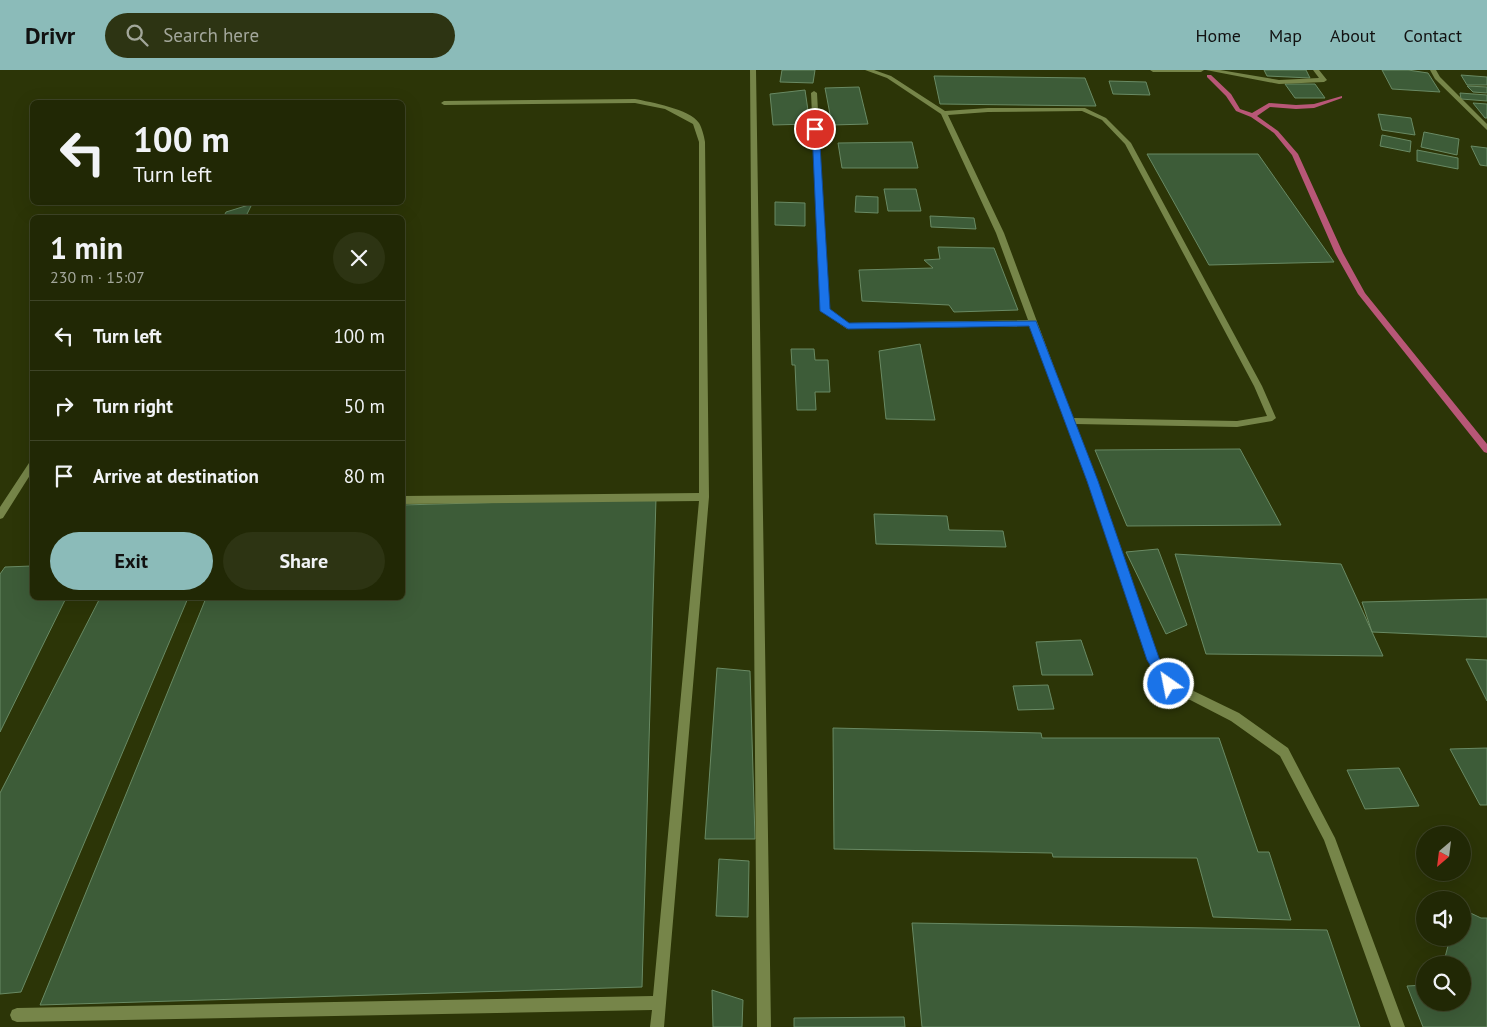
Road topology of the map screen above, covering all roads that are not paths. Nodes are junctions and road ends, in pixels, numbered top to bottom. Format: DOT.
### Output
graph roads {
  1 [pos="753,70"];
  2 [pos="868,70"];
  3 [pos="1153,70"];
  4 [pos="1201,70"];
  5 [pos="1208,70"];
  6 [pos="1316,70"];
  7 [pos="1433,70"];
  8 [pos="814,93"];
  9 [pos="444,103"];
  10 [pos="944,113"];
  11 [pos="1487,128"];
  12 [pos="1033,323"];
  13 [pos="1069,421"];
  14 [pos="30,468"];
  15 [pos="704,497"];
  16 [pos="405,500"];
  17 [pos="0,515"];
  18 [pos="658,1003"];
  19 [pos="17,1015"];
  20 [pos="657,1027"];
  21 [pos="764,1027"];
  22 [pos="1398,1027"];
  1 -- 21 [label="street"];
  2 -- 10 [label="street"];
  3 -- 4 [label="street"];
  5 -- 6 [label="street"];
  7 -- 11 [label="street"];
  8 -- 12 [label="street"];
  9 -- 15 [label="street"];
  10 -- 12 [label="street"];
  10 -- 13 [label="street"];
  12 -- 13 [label="street"];
  13 -- 22 [label="street"];
  14 -- 17 [label="street"];
  15 -- 16 [label="street"];
  15 -- 18 [label="street"];
  18 -- 19 [label="street"];
  18 -- 20 [label="street"];
}
